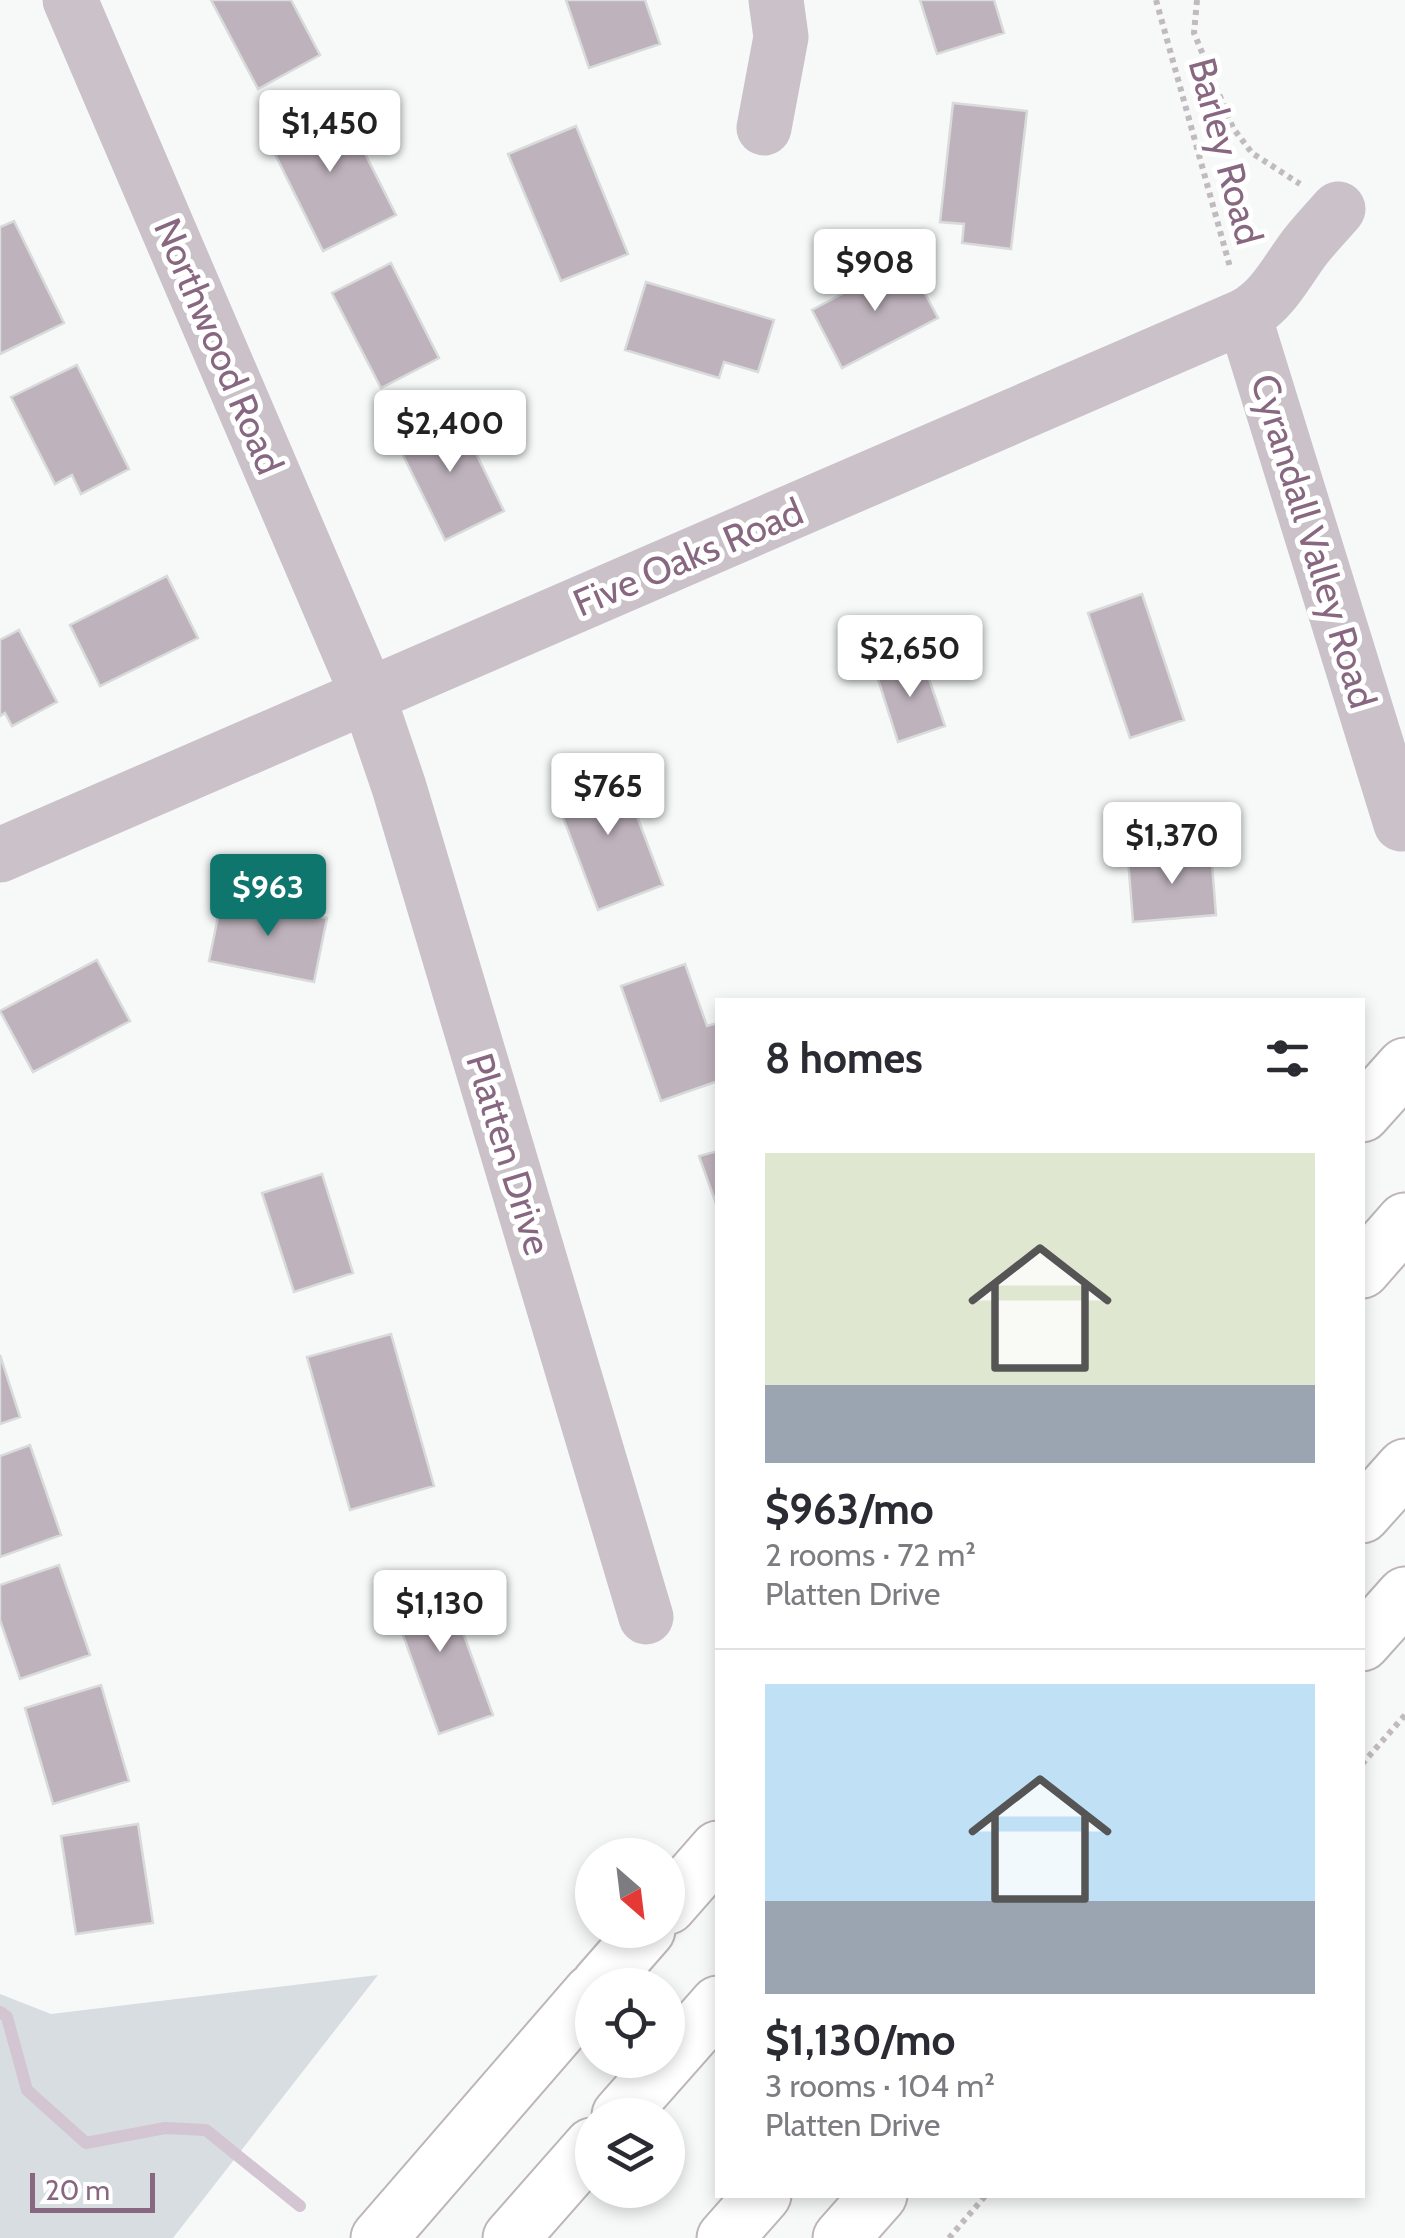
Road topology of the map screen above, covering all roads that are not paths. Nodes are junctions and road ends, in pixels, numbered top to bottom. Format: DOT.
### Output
graph roads {
  1 [pos="70,0"];
  2 [pos="776,0"];
  3 [pos="764,128"];
  4 [pos="1338,209"];
  5 [pos="1244,316"];
  6 [pos="367,693"];
  7 [pos="1401,824"];
  8 [pos="0,855"];
  9 [pos="1405,1066"];
  10 [pos="1365,1111"];
  11 [pos="1405,1221"];
  12 [pos="1365,1267"];
  13 [pos="1405,1467"];
  14 [pos="1365,1512"];
  15 [pos="1405,1595"];
  16 [pos="646,1617"];
  17 [pos="1365,1640"];
  18 [pos="715,1852"];
  19 [pos="685,1887"];
  20 [pos="631,1948"];
  21 [pos="614,1968"];
  22 [pos="715,2007"];
  23 [pos="575,2012"];
  24 [pos="635,2098"];
  25 [pos="575,2165"];
  26 [pos="760,2198"];
  27 [pos="876,2198"];
  28 [pos="379,2238"];
  29 [pos="511,2238"];
  30 [pos="725,2238"];
  31 [pos="841,2238"];
  1 -- 6 [label="street, Northwood Road"];
  2 -- 3 [label="street"];
  4 -- 5 [label="street, Five Oaks Road"];
  5 -- 6 [label="street, Five Oaks Road"];
  5 -- 7 [label="street, Cyrandall Valley Road"];
  6 -- 8 [label="street, Five Oaks Road"];
  6 -- 16 [label="street, Platten Drive"];
  9 -- 10 [label="highway"];
  11 -- 12 [label="highway"];
  13 -- 14 [label="highway"];
  15 -- 17 [label="highway"];
  18 -- 19 [label="highway"];
  20 -- 21 [label="highway"];
  22 -- 24 [label="highway"];
  23 -- 28 [label="highway"];
  25 -- 29 [label="highway"];
  26 -- 30 [label="highway"];
  27 -- 31 [label="highway"];
}
